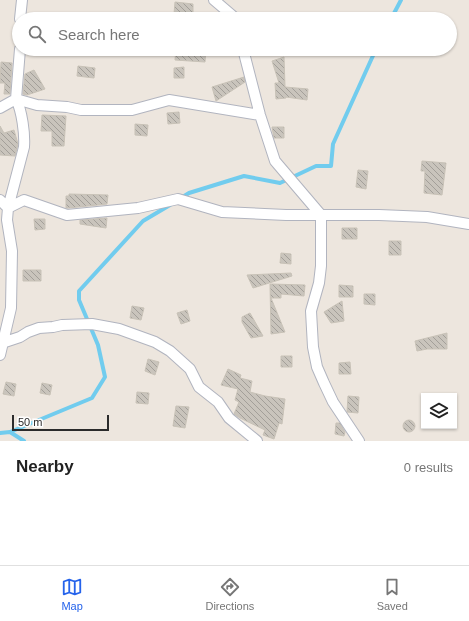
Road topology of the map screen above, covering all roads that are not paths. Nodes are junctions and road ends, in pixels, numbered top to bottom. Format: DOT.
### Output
graph roads {
  1 [pos="22,0"];
  2 [pos="214,0"];
  3 [pos="21,12"];
  4 [pos="228,12"];
  5 [pos="20,56"];
  6 [pos="245,56"];
  7 [pos="16,99"];
  8 [pos="0,108"];
  9 [pos="260,115"];
  10 [pos="0,200"];
  11 [pos="8,208"];
  12 [pos="321,215"];
  13 [pos="469,224"];
  14 [pos="2,343"];
  15 [pos="0,355"];
  16 [pos="257,441"];
  17 [pos="359,441"];
  1 -- 3 [label="street"];
  2 -- 4 [label="street"];
  5 -- 7 [label="street"];
  6 -- 9 [label="street"];
  7 -- 8 [label="street"];
  7 -- 9 [label="street"];
  7 -- 11 [label="street"];
  9 -- 12 [label="street"];
  10 -- 11 [label="street"];
  11 -- 12 [label="street"];
  11 -- 14 [label="street"];
  12 -- 13 [label="street"];
  12 -- 17 [label="street"];
  14 -- 15 [label="street"];
  14 -- 16 [label="street"];
}
